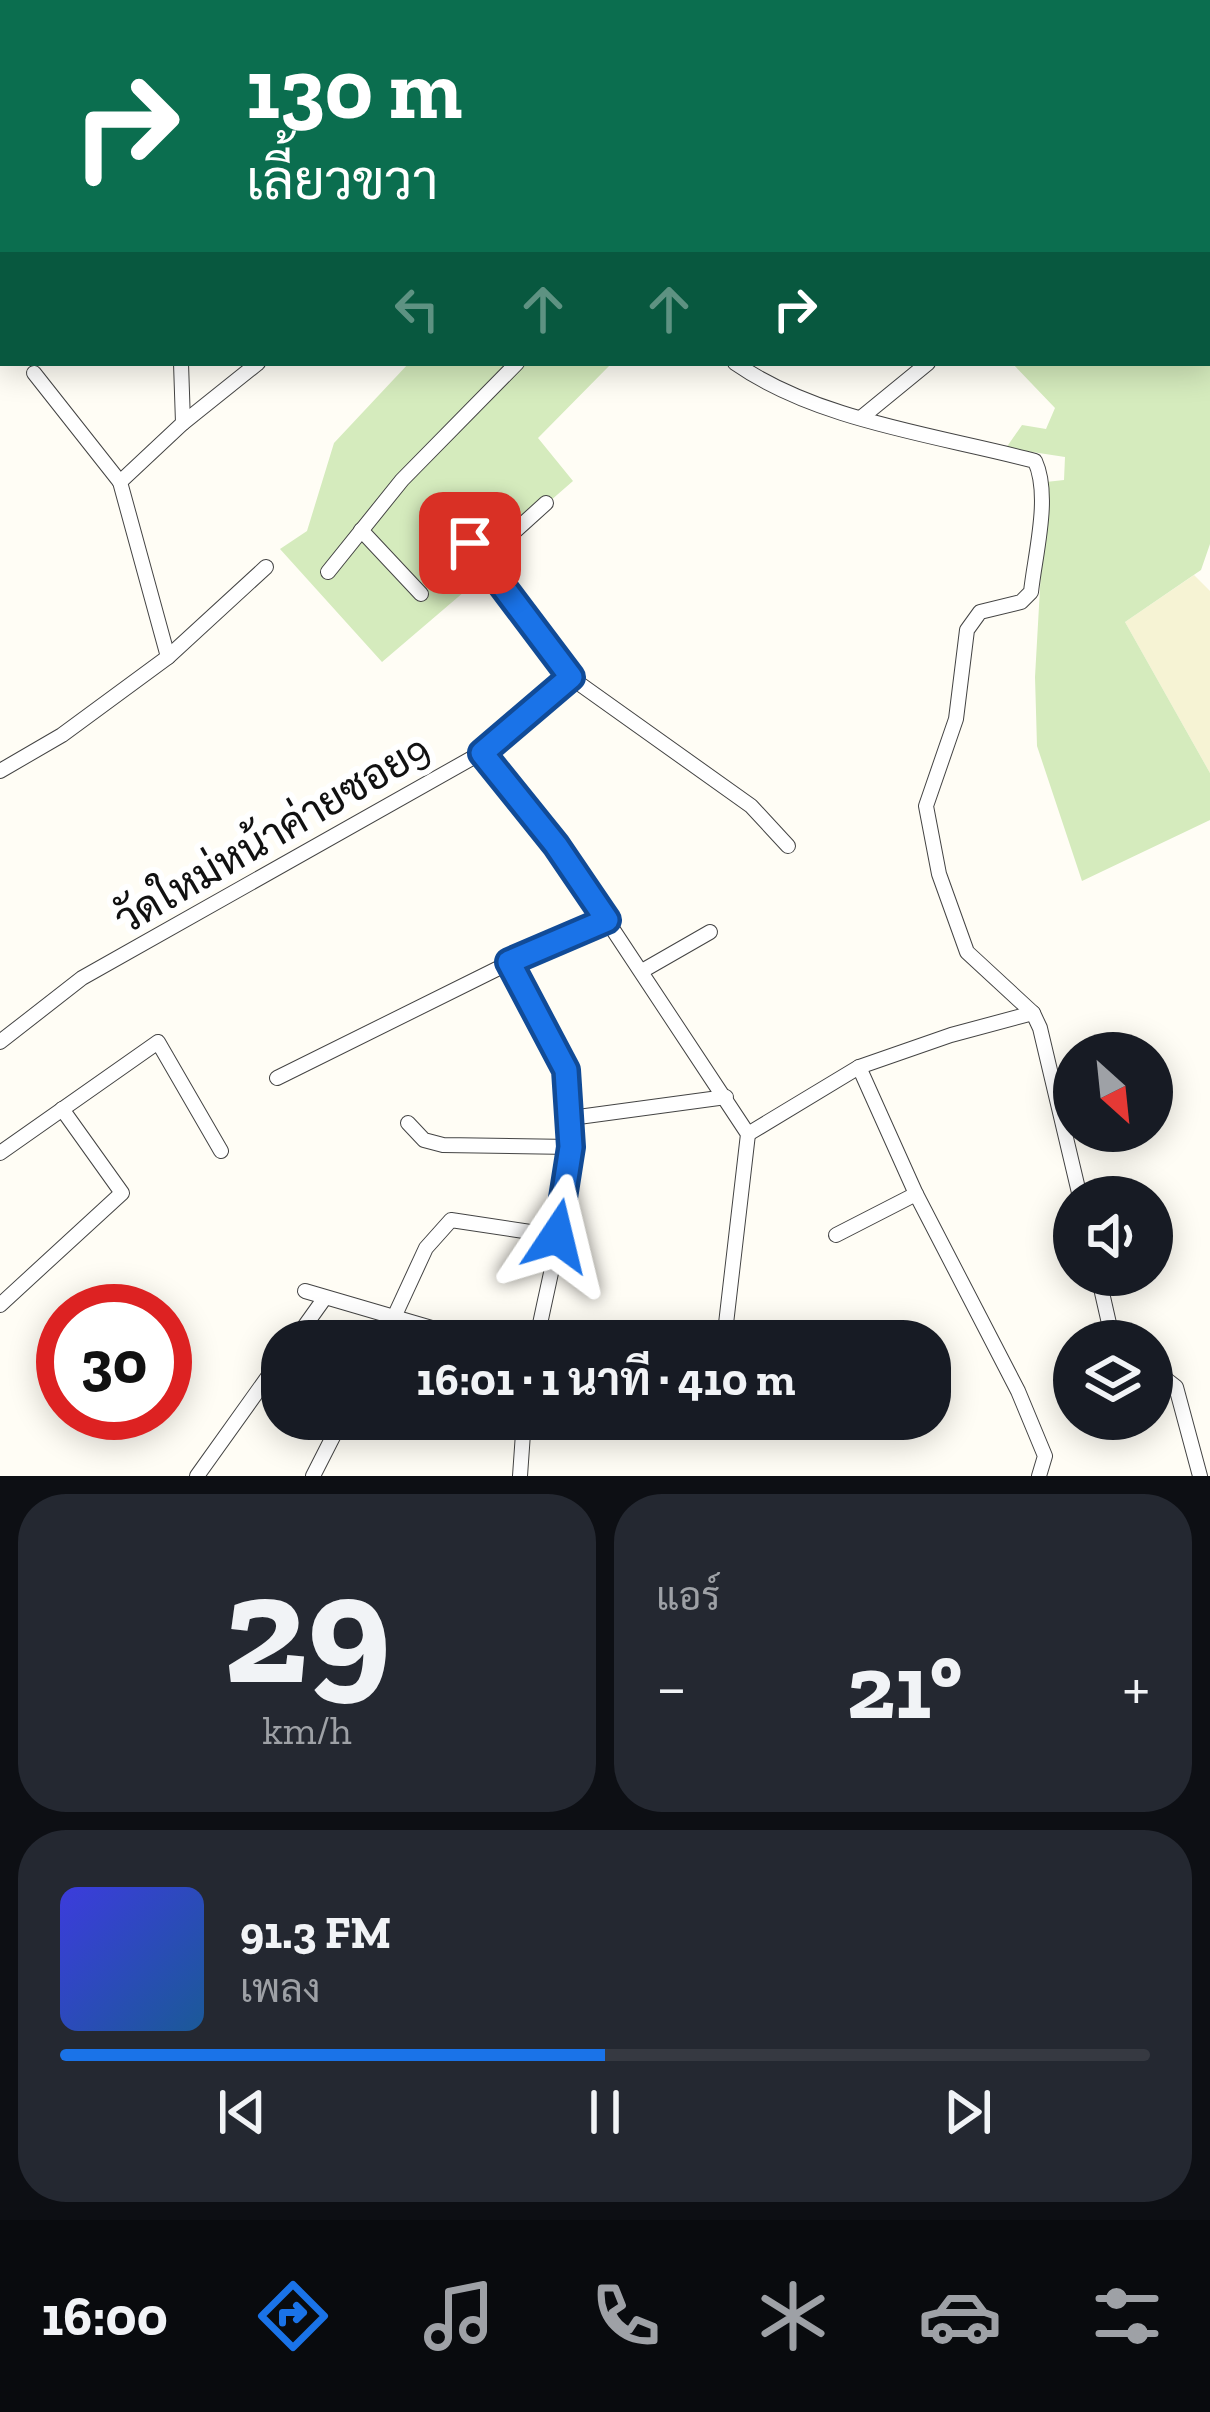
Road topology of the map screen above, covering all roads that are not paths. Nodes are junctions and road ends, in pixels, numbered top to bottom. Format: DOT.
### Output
graph roads {
  1 [pos="181,366"];
  2 [pos="254,366"];
  3 [pos="515,366"];
  4 [pos="739,366"];
  5 [pos="924,366"];
  6 [pos="34,374"];
  7 [pos="862,417"];
  8 [pos="183,423"];
  9 [pos="120,482"];
  10 [pos="546,502"];
  11 [pos="361,530"];
  12 [pos="470,543"];
  13 [pos="483,560"];
  14 [pos="266,567"];
  15 [pos="328,572"];
  16 [pos="421,594"];
  17 [pos="168,657"];
  18 [pos="571,677"];
  19 [pos="482,753"];
  20 [pos="0,771"];
  21 [pos="788,846"];
  22 [pos="607,920"];
  23 [pos="710,932"];
  24 [pos="509,962"];
  25 [pos="642,971"];
  26 [pos="1033,1013"];
  27 [pos="0,1042"];
  28 [pos="859,1067"];
  29 [pos="277,1078"];
  30 [pos="726,1097"];
  31 [pos="62,1109"];
  32 [pos="571,1118"];
  33 [pos="408,1123"];
  34 [pos="748,1134"];
  35 [pos="571,1147"];
  36 [pos="221,1151"];
  37 [pos="0,1153"];
  38 [pos="1075,1176"];
  39 [pos="916,1194"];
  40 [pos="836,1235"];
  41 [pos="557,1236"];
  42 [pos="305,1291"];
  43 [pos="324,1299"];
  44 [pos="0,1305"];
  45 [pos="394,1319"];
  46 [pos="308,1320"];
  47 [pos="398,1320"];
  48 [pos="541,1320"];
  49 [pos="726,1320"];
  50 [pos="1173,1385"];
  51 [pos="261,1386"];
  52 [pos="331,1440"];
  53 [pos="523,1440"];
  54 [pos="197,1476"];
  55 [pos="313,1476"];
  56 [pos="520,1476"];
  57 [pos="1039,1476"];
  58 [pos="1200,1476"];
  1 -- 8 [label="street"];
  2 -- 8 [label="street"];
  3 -- 11 [label="street"];
  4 -- 7 [label="street"];
  5 -- 7 [label="street"];
  6 -- 9 [label="street"];
  7 -- 26 [label="street"];
  8 -- 9 [label="street"];
  9 -- 17 [label="street"];
  10 -- 13 [label="street"];
  11 -- 15 [label="street"];
  11 -- 16 [label="street"];
  12 -- 13 [label="street"];
  13 -- 18 [label="street"];
  14 -- 17 [label="street"];
  17 -- 20 [label="street"];
  18 -- 19 [label="street, วัดใหม่หน้าค่ายซอย9"];
  18 -- 21 [label="street"];
  19 -- 22 [label="street"];
  19 -- 27 [label="street, วัดใหม่หน้าค่ายซอย9"];
  22 -- 24 [label="street"];
  22 -- 25 [label="street"];
  23 -- 25 [label="street"];
  24 -- 29 [label="street"];
  24 -- 32 [label="street"];
  25 -- 30 [label="street"];
  26 -- 28 [label="street"];
  26 -- 38 [label="street"];
  28 -- 34 [label="street"];
  28 -- 39 [label="street"];
  30 -- 32 [label="street"];
  30 -- 34 [label="street"];
  31 -- 36 [label="street"];
  31 -- 37 [label="street"];
  31 -- 44 [label="street"];
  32 -- 35 [label="street"];
  33 -- 35 [label="street"];
  34 -- 49 [label="street"];
  35 -- 41 [label="street"];
  39 -- 40 [label="street"];
  39 -- 57 [label="street"];
  41 -- 45 [label="street"];
  41 -- 48 [label="street"];
  42 -- 43 [label="street"];
  43 -- 45 [label="street"];
  43 -- 46 [label="street"];
  45 -- 47 [label="street"];
  50 -- 58 [label="street"];
  51 -- 54 [label="street"];
  52 -- 55 [label="street"];
  53 -- 56 [label="street"];
}
